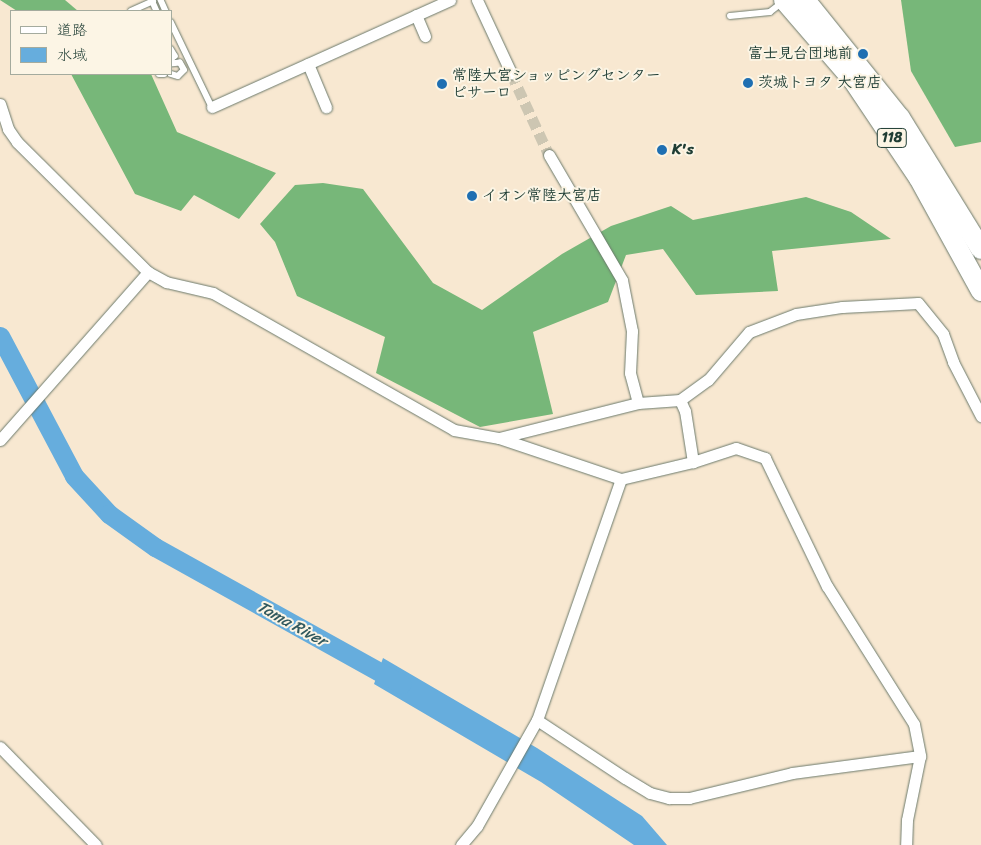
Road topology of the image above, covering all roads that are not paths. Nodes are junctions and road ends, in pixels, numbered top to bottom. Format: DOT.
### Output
graph roads {
  1 [pos="450,0"];
  2 [pos="477,0"];
  3 [pos="805,0"];
  4 [pos="152,1"];
  5 [pos="784,1"];
  6 [pos="134,10"];
  7 [pos="416,15"];
  8 [pos="730,16"];
  9 [pos="172,24"];
  10 [pos="425,36"];
  11 [pos="172,51"];
  12 [pos="172,62"];
  13 [pos="308,64"];
  14 [pos="511,73"];
  15 [pos="172,74"];
  16 [pos="0,104"];
  17 [pos="212,106"];
  18 [pos="326,107"];
  19 [pos="549,155"];
  20 [pos="976,248"];
  21 [pos="148,272"];
  22 [pos="981,291"];
  23 [pos="680,400"];
  24 [pos="638,402"];
  25 [pos="981,416"];
  26 [pos="499,438"];
  27 [pos="0,440"];
  28 [pos="693,462"];
  29 [pos="621,479"];
  30 [pos="537,720"];
  31 [pos="0,747"];
  32 [pos="920,756"];
  33 [pos="96,845"];
  34 [pos="461,845"];
  35 [pos="906,845"];
  1 -- 7 [label="street"];
  2 -- 14 [label="street"];
  3 -- 20 [label="highway, 118"];
  4 -- 6 [label="lane"];
  5 -- 8 [label="lane"];
  5 -- 20 [label="highway, 118"];
  7 -- 10 [label="street"];
  7 -- 13 [label="street"];
  9 -- 17 [label="lane"];
  11 -- 12 [label="lane"];
  12 -- 15 [label="lane"];
  13 -- 17 [label="street"];
  13 -- 18 [label="street"];
  16 -- 21 [label="street"];
  19 -- 24 [label="street"];
  20 -- 22 [label="highway, 118"];
  21 -- 26 [label="street"];
  21 -- 27 [label="street"];
  23 -- 24 [label="street"];
  23 -- 25 [label="street"];
  23 -- 28 [label="street"];
  24 -- 26 [label="street"];
  26 -- 29 [label="street"];
  28 -- 29 [label="street"];
  28 -- 32 [label="street"];
  29 -- 30 [label="street"];
  30 -- 32 [label="street"];
  30 -- 34 [label="street"];
  31 -- 33 [label="street"];
  32 -- 35 [label="street"];
}
